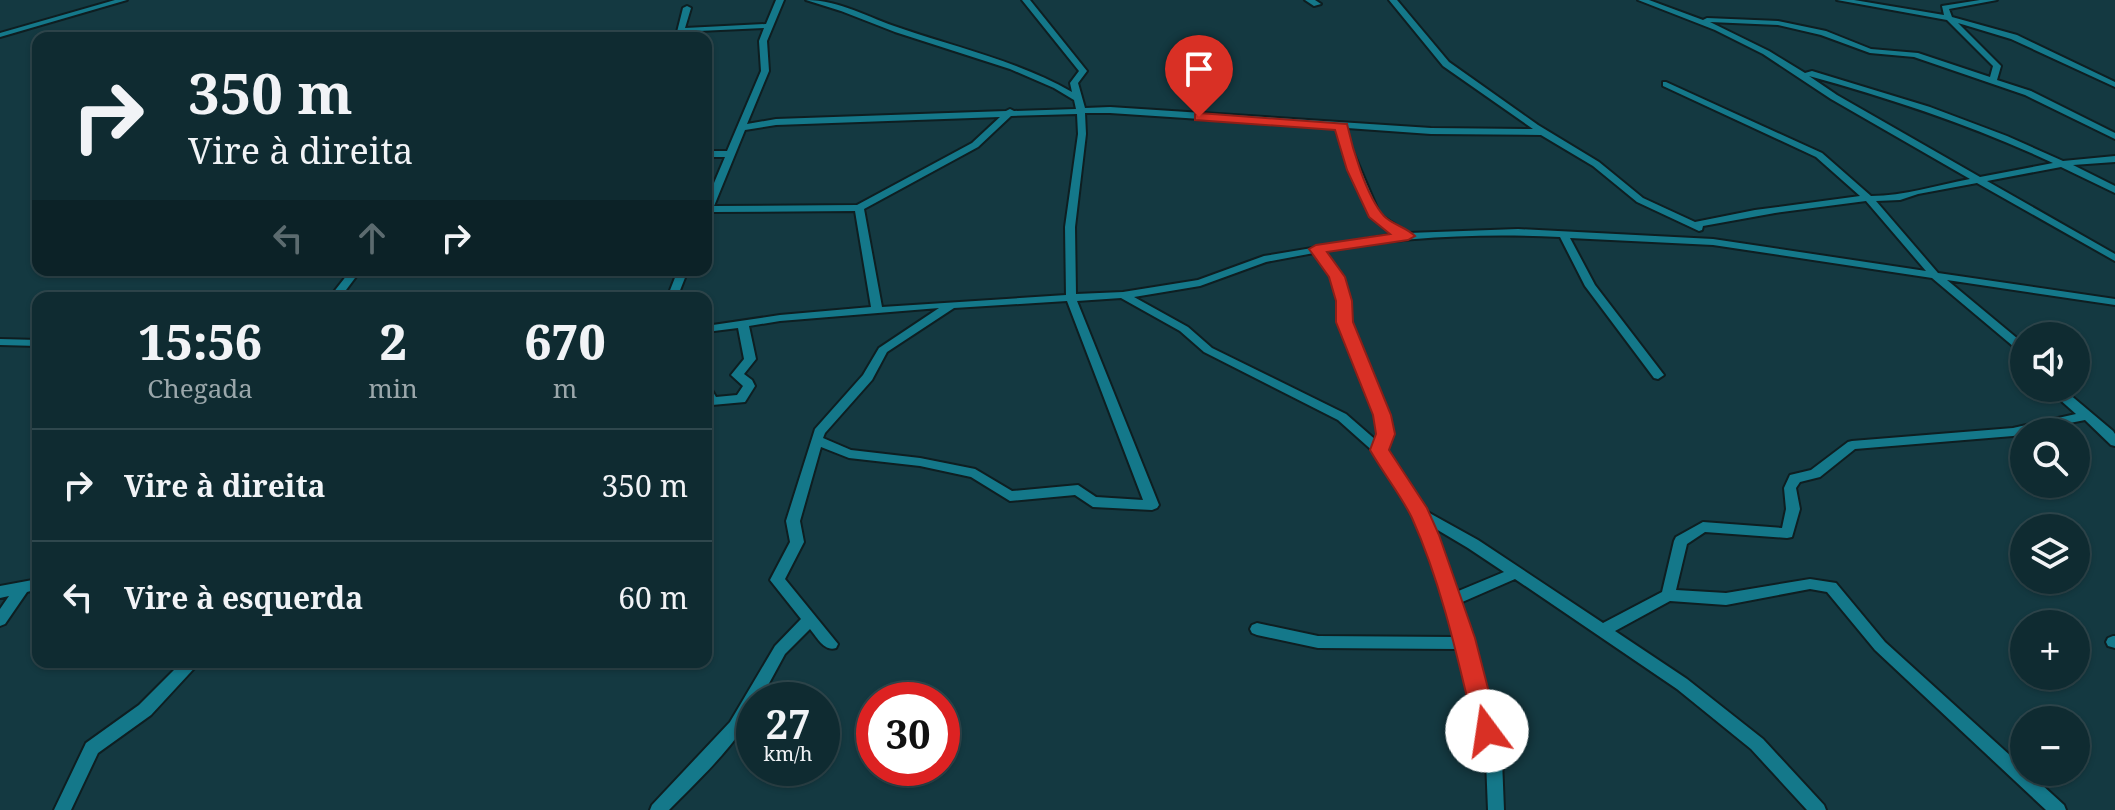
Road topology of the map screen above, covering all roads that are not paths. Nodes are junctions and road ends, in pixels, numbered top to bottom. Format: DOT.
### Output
graph roads {
  1 [pos="123,0"];
  2 [pos="780,0"];
  3 [pos="810,0"];
  4 [pos="1026,0"];
  5 [pos="1393,0"];
  6 [pos="1642,0"];
  7 [pos="1841,0"];
  8 [pos="1993,0"];
  9 [pos="833,2"];
  10 [pos="687,8"];
  11 [pos="1949,18"];
  12 [pos="1705,20"];
  13 [pos="769,26"];
  14 [pos="678,32"];
  15 [pos="700,32"];
  16 [pos="0,35"];
  17 [pos="1800,71"];
  18 [pos="1993,80"];
  19 [pos="1666,84"];
  20 [pos="2115,85"];
  21 [pos="1077,98"];
  22 [pos="1081,110"];
  23 [pos="1010,112"];
  24 [pos="1343,127"];
  25 [pos="741,128"];
  26 [pos="1544,132"];
  27 [pos="2115,136"];
  28 [pos="712,154"];
  29 [pos="731,154"];
  30 [pos="2115,159"];
  31 [pos="2065,163"];
  32 [pos="1980,181"];
  33 [pos="2115,190"];
  34 [pos="1868,198"];
  35 [pos="712,199"];
  36 [pos="859,208"];
  37 [pos="712,211"];
  38 [pos="1696,225"];
  39 [pos="1563,234"];
  40 [pos="1408,236"];
  41 [pos="1713,242"];
  42 [pos="1316,249"];
  43 [pos="2115,258"];
  44 [pos="1935,275"];
  45 [pos="351,276"];
  46 [pos="339,292"];
  47 [pos="1123,295"];
  48 [pos="1071,298"];
  49 [pos="2115,302"];
  50 [pos="953,304"];
  51 [pos="877,310"];
  52 [pos="743,324"];
  53 [pos="712,328"];
  54 [pos="2010,338"];
  55 [pos="0,342"];
  56 [pos="32,343"];
  57 [pos="1658,375"];
  58 [pos="712,401"];
  59 [pos="2068,402"];
  60 [pos="2086,416"];
  61 [pos="817,440"];
  62 [pos="2115,442"];
  63 [pos="1379,450"];
  64 [pos="1419,513"];
  65 [pos="1516,573"];
  66 [pos="31,586"];
  67 [pos="0,592"];
  68 [pos="1668,595"];
  69 [pos="1452,600"];
  70 [pos="810,619"];
  71 [pos="0,620"];
  72 [pos="1257,629"];
  73 [pos="1602,631"];
  74 [pos="1465,643"];
  75 [pos="831,644"];
  76 [pos="186,668"];
  77 [pos="62,810"];
  78 [pos="658,810"];
  79 [pos="1496,810"];
  80 [pos="1818,810"];
  81 [pos="2058,810"];
  1 -- 16 [label="street"];
  2 -- 13 [label="street"];
  3 -- 9 [label="street"];
  4 -- 21 [label="street"];
  5 -- 26 [label="street"];
  6 -- 12 [label="street"];
  7 -- 11 [label="street"];
  8 -- 11 [label="street"];
  9 -- 21 [label="street"];
  10 -- 14 [label="street"];
  11 -- 18 [label="street"];
  11 -- 20 [label="street"];
  12 -- 17 [label="street"];
  12 -- 18 [label="street"];
  13 -- 15 [label="street"];
  13 -- 25 [label="street"];
  17 -- 31 [label="street"];
  17 -- 32 [label="street"];
  18 -- 27 [label="street"];
  19 -- 34 [label="street"];
  21 -- 22 [label="street"];
  22 -- 23 [label="street"];
  22 -- 24 [label="street"];
  22 -- 48 [label="street"];
  23 -- 25 [label="street"];
  23 -- 36 [label="street"];
  24 -- 26 [label="street"];
  24 -- 40 [label="street"];
  25 -- 29 [label="street"];
  26 -- 38 [label="street"];
  28 -- 29 [label="street"];
  29 -- 35 [label="street"];
  30 -- 31 [label="street"];
  31 -- 32 [label="street"];
  31 -- 33 [label="street"];
  32 -- 34 [label="street"];
  32 -- 43 [label="street"];
  34 -- 38 [label="street"];
  34 -- 44 [label="street"];
  36 -- 37 [label="street"];
  36 -- 51 [label="street"];
  38 -- 41 [label="street"];
  39 -- 40 [label="street"];
  39 -- 41 [label="street"];
  39 -- 57 [label="street"];
  40 -- 42 [label="street"];
  41 -- 44 [label="street"];
  42 -- 47 [label="street"];
  42 -- 63 [label="street"];
  44 -- 49 [label="street"];
  44 -- 54 [label="street"];
  45 -- 46 [label="street"];
  47 -- 48 [label="street"];
  47 -- 63 [label="street"];
  48 -- 50 [label="street"];
  48 -- 61 [label="street"];
  50 -- 51 [label="street"];
  50 -- 61 [label="street"];
  51 -- 52 [label="street"];
  52 -- 53 [label="street"];
  52 -- 58 [label="street"];
  55 -- 56 [label="street"];
  59 -- 60 [label="street"];
  60 -- 62 [label="street"];
  60 -- 68 [label="street"];
  61 -- 70 [label="street"];
  63 -- 64 [label="street"];
  64 -- 65 [label="street"];
  64 -- 69 [label="street"];
  65 -- 69 [label="street"];
  65 -- 73 [label="street"];
  66 -- 67 [label="street"];
  66 -- 71 [label="street"];
  68 -- 73 [label="street"];
  68 -- 81 [label="street"];
  69 -- 74 [label="street"];
  70 -- 75 [label="street"];
  70 -- 78 [label="street"];
  72 -- 74 [label="street"];
  73 -- 80 [label="street"];
  74 -- 79 [label="street"];
  76 -- 77 [label="street"];
}
